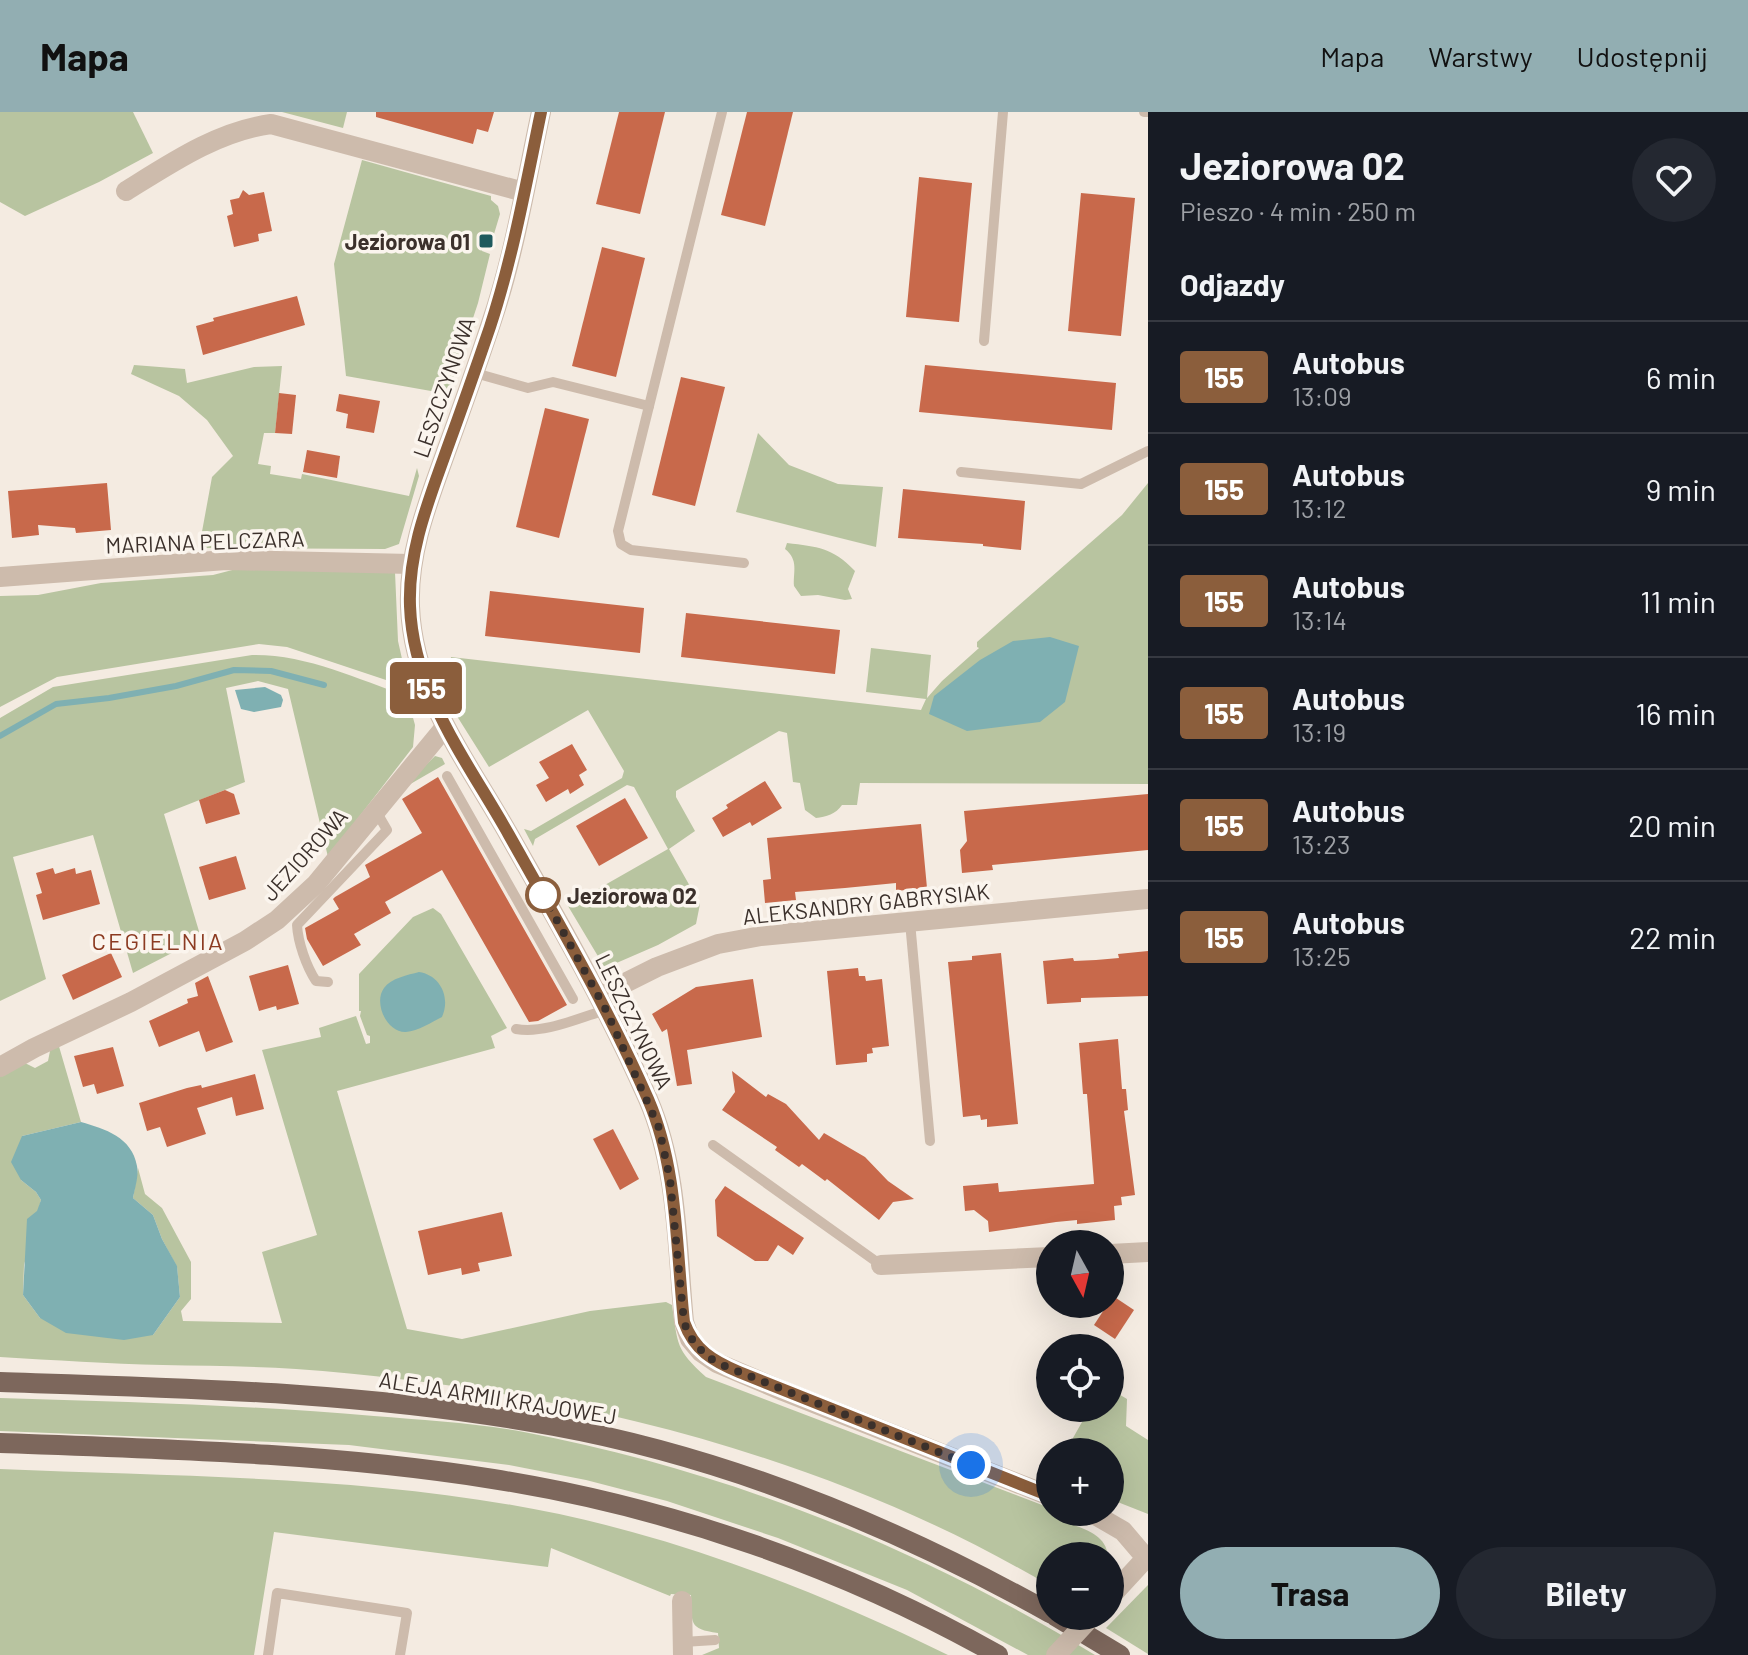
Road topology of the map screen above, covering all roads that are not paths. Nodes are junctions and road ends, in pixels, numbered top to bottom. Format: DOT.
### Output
graph roads {
  1 [pos="541,112"];
  2 [pos="722,112"];
  3 [pos="1003,112"];
  4 [pos="126,191"];
  5 [pos="524,192"];
  6 [pos="984,341"];
  7 [pos="475,373"];
  8 [pos="649,406"];
  9 [pos="1148,451"];
  10 [pos="961,472"];
  11 [pos="744,563"];
  12 [pos="411,564"];
  13 [pos="0,577"];
  14 [pos="445,727"];
  15 [pos="447,776"];
  16 [pos="483,788"];
  17 [pos="461,801"];
  18 [pos="376,811"];
  19 [pos="1148,899"];
  20 [pos="910,922"];
  21 [pos="328,982"];
  22 [pos="573,999"];
  23 [pos="602,1003"];
  24 [pos="516,1029"];
  25 [pos="0,1067"];
  26 [pos="930,1141"];
  27 [pos="713,1145"];
  28 [pos="1148,1252"];
  29 [pos="1124,1253"];
  30 [pos="1036,1258"];
  31 [pos="881,1265"];
  32 [pos="0,1382"];
  33 [pos="0,1443"];
  34 [pos="1036,1490"];
  35 [pos="1114,1526"];
  36 [pos="1124,1582"];
  37 [pos="682,1601"];
  38 [pos="1036,1606"];
  39 [pos="1079,1630"];
  40 [pos="1079,1630"];
  41 [pos="715,1640"];
  42 [pos="683,1648"];
  43 [pos="268,1655"];
  44 [pos="400,1655"];
  45 [pos="998,1655"];
  46 [pos="1056,1655"];
  47 [pos="1120,1655"];
  1 -- 5 [label="street, LESZCZYNOWA"];
  2 -- 8 [label="lane"];
  3 -- 6 [label="lane"];
  4 -- 5 [label="street"];
  5 -- 7 [label="street, LESZCZYNOWA"];
  7 -- 8 [label="lane"];
  7 -- 12 [label="street, LESZCZYNOWA"];
  8 -- 11 [label="lane"];
  9 -- 10 [label="lane"];
  12 -- 13 [label="street, MARIANA PELCZARA"];
  12 -- 14 [label="street, LESZCZYNOWA"];
  14 -- 16 [label="street, LESZCZYNOWA"];
  14 -- 18 [label="street, JEZIOROWA"];
  15 -- 17 [label="lane"];
  16 -- 17 [label="lane"];
  16 -- 23 [label="street, LESZCZYNOWA"];
  17 -- 22 [label="lane"];
  18 -- 21 [label="lane"];
  18 -- 25 [label="street, JEZIOROWA"];
  19 -- 20 [label="street, ALEKSANDRY GABRYSIAK"];
  20 -- 23 [label="street, ALEKSANDRY GABRYSIAK"];
  20 -- 26 [label="lane"];
  23 -- 24 [label="lane"];
  23 -- 34 [label="street, LESZCZYNOWA"];
  27 -- 31 [label="lane"];
  28 -- 29 [label="street"];
  30 -- 31 [label="street"];
  32 -- 38 [label="main road, ALEJA ARMII KRAJOWEJ"];
  33 -- 45 [label="main road"];
  35 -- 36 [label="street"];
  37 -- 42 [label="street"];
  39 -- 47 [label="main road, ALEJA ARMII KRAJOWEJ"];
  40 -- 46 [label="street, bridge"];
  41 -- 42 [label="lane"];
  43 -- 44 [label="lane"];
}
